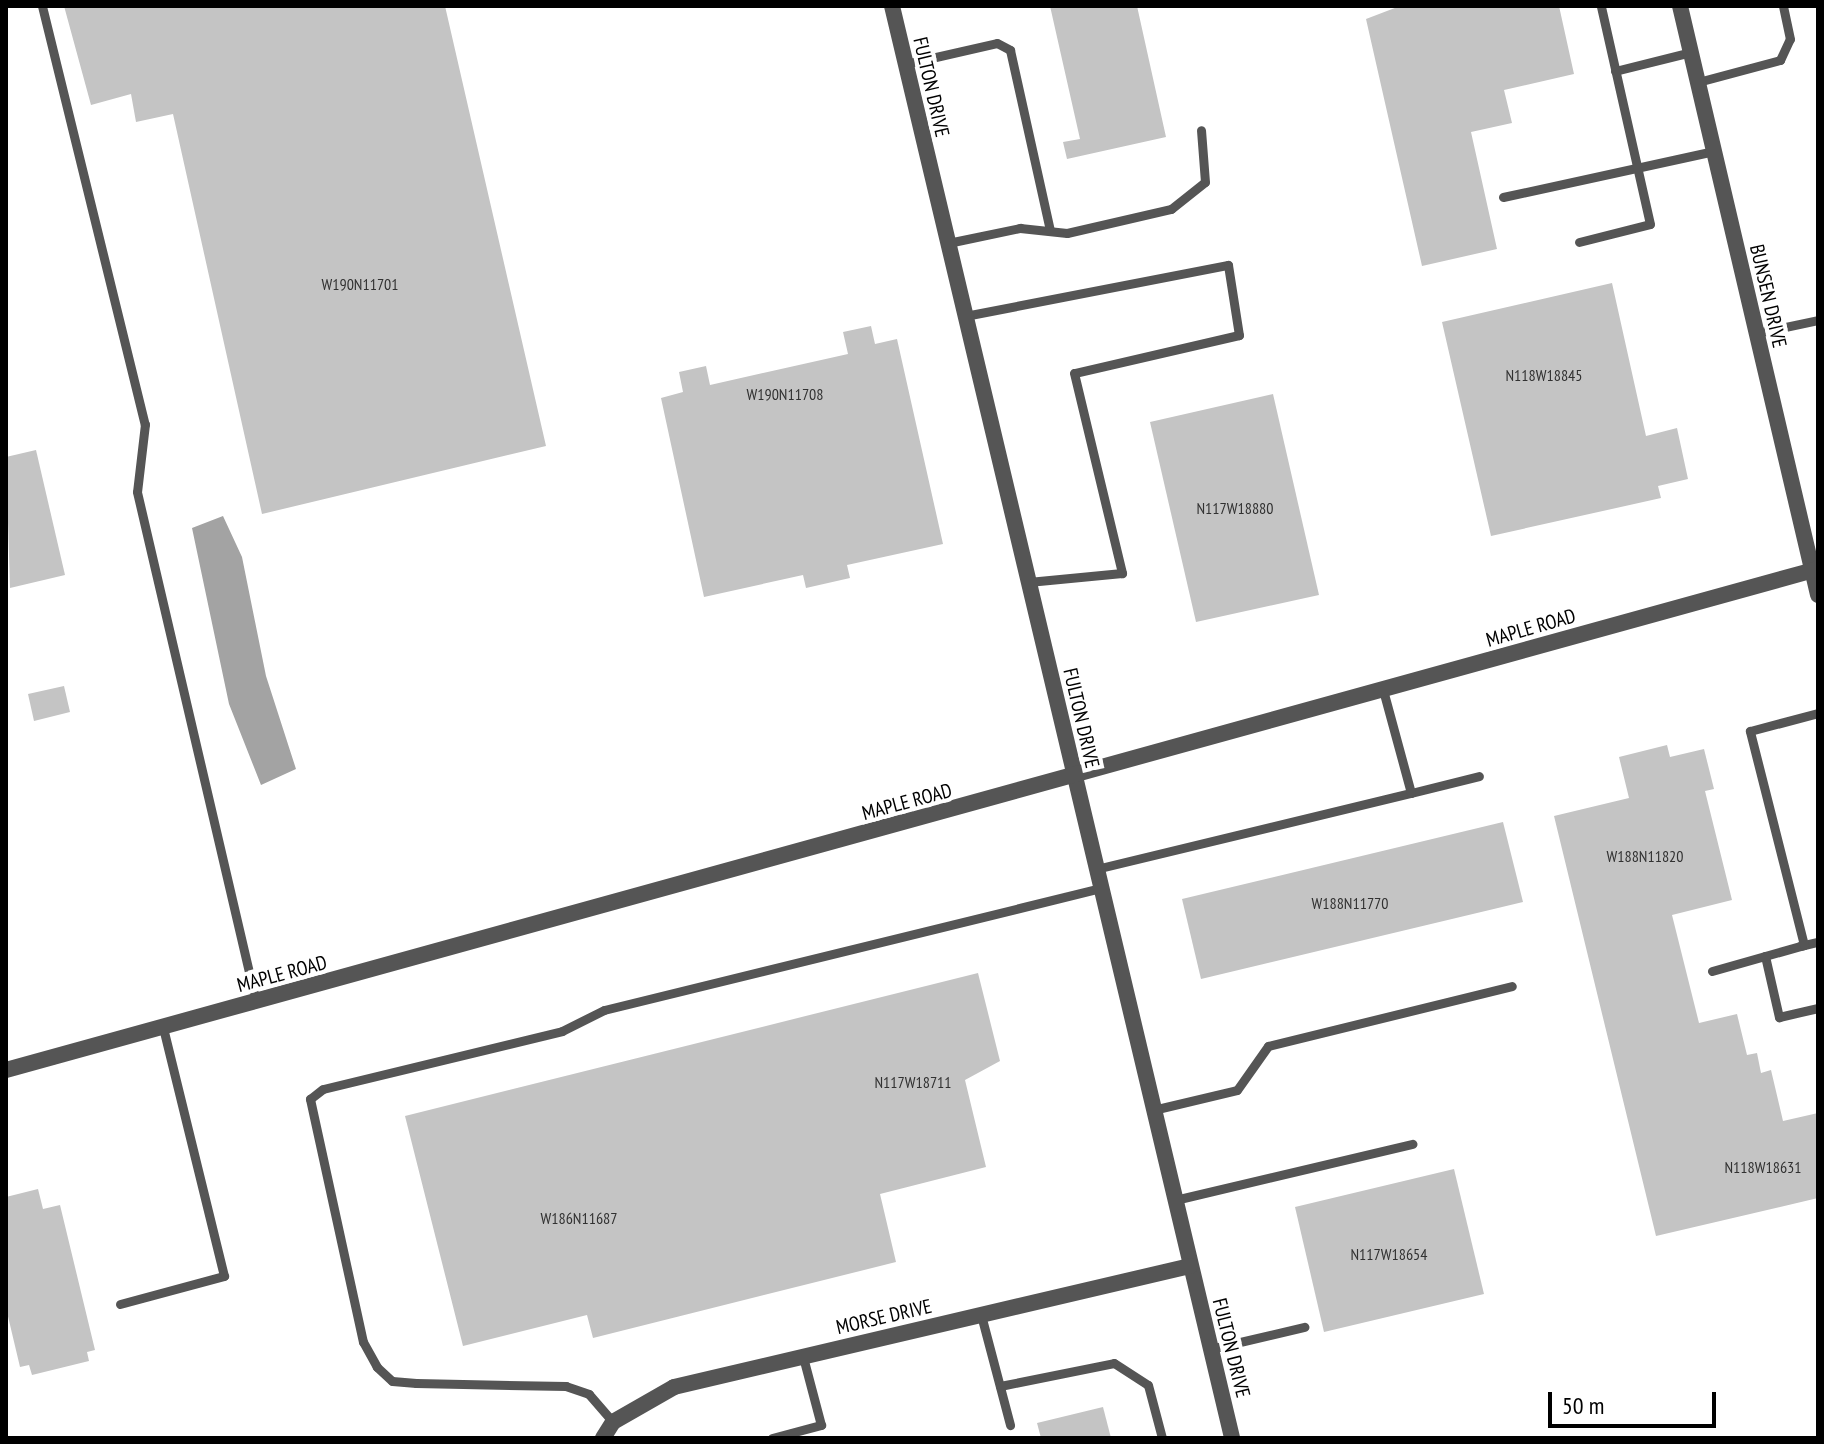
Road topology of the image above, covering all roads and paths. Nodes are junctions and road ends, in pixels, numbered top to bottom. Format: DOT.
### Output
graph roads {
  1 [pos="42,6"];
  2 [pos="892,6"];
  3 [pos="1601,6"];
  4 [pos="1680,6"];
  5 [pos="1783,6"];
  6 [pos="1691,52"];
  7 [pos="905,64"];
  8 [pos="1615,71"];
  9 [pos="1698,82"];
  10 [pos="1201,130"];
  11 [pos="1714,151"];
  12 [pos="1639,165"];
  13 [pos="1503,197"];
  14 [pos="1050,231"];
  15 [pos="1579,242"];
  16 [pos="948,243"];
  17 [pos="965,316"];
  18 [pos="1818,320"];
  19 [pos="1757,333"];
  20 [pos="1815,570"];
  21 [pos="1028,582"];
  22 [pos="1818,595"];
  23 [pos="1383,690"];
  24 [pos="1818,713"];
  25 [pos="1479,776"];
  26 [pos="1074,777"];
  27 [pos="1411,793"];
  28 [pos="1096,869"];
  29 [pos="1101,888"];
  30 [pos="1818,942"];
  31 [pos="1800,946"];
  32 [pos="1765,956"];
  33 [pos="1712,971"];
  34 [pos="1512,986"];
  35 [pos="256,1002"];
  36 [pos="1818,1008"];
  37 [pos="163,1027"];
  38 [pos="6,1070"];
  39 [pos="1153,1110"];
  40 [pos="1412,1144"];
  41 [pos="1175,1200"];
  42 [pos="1190,1266"];
  43 [pos="120,1304"];
  44 [pos="981,1315"];
  45 [pos="1304,1327"];
  46 [pos="1210,1349"];
  47 [pos="803,1357"];
  48 [pos="1000,1386"];
  49 [pos="613,1422"];
  50 [pos="1010,1425"];
  51 [pos="603,1438"];
  52 [pos="772,1438"];
  53 [pos="1162,1438"];
  54 [pos="1232,1438"];
  1 -- 35 [label="lane"];
  2 -- 7 [label="street, FULTON DRIVE"];
  3 -- 8 [label="lane"];
  4 -- 6 [label="street, BUNSEN DRIVE"];
  5 -- 9 [label="lane"];
  6 -- 8 [label="lane"];
  6 -- 9 [label="street, BUNSEN DRIVE"];
  7 -- 14 [label="lane"];
  7 -- 16 [label="street, FULTON DRIVE"];
  8 -- 12 [label="lane"];
  9 -- 11 [label="street, BUNSEN DRIVE"];
  10 -- 14 [label="lane"];
  11 -- 12 [label="lane"];
  11 -- 19 [label="street, BUNSEN DRIVE"];
  12 -- 13 [label="lane"];
  12 -- 15 [label="lane"];
  14 -- 16 [label="lane"];
  16 -- 17 [label="street, FULTON DRIVE"];
  17 -- 21 [label="street, FULTON DRIVE"];
  17 -- 21 [label="lane"];
  18 -- 19 [label="lane"];
  19 -- 20 [label="street, BUNSEN DRIVE"];
  20 -- 22 [label="street, BUNSEN DRIVE"];
  20 -- 23 [label="street, MAPLE ROAD"];
  21 -- 26 [label="street, FULTON DRIVE"];
  23 -- 26 [label="street, MAPLE ROAD"];
  23 -- 27 [label="lane"];
  24 -- 31 [label="lane"];
  25 -- 27 [label="lane"];
  26 -- 28 [label="street, FULTON DRIVE"];
  26 -- 35 [label="street, MAPLE ROAD"];
  27 -- 28 [label="lane"];
  28 -- 29 [label="street, FULTON DRIVE"];
  29 -- 39 [label="street, FULTON DRIVE"];
  29 -- 49 [label="lane"];
  30 -- 31 [label="lane"];
  31 -- 32 [label="lane"];
  32 -- 33 [label="lane"];
  32 -- 36 [label="lane"];
  34 -- 39 [label="lane"];
  35 -- 37 [label="street, MAPLE ROAD"];
  37 -- 38 [label="street, MAPLE ROAD"];
  37 -- 43 [label="lane"];
  39 -- 41 [label="street, FULTON DRIVE"];
  40 -- 41 [label="lane"];
  41 -- 42 [label="street, FULTON DRIVE"];
  42 -- 44 [label="street, MORSE DRIVE"];
  42 -- 46 [label="street, FULTON DRIVE"];
  44 -- 47 [label="street, MORSE DRIVE"];
  44 -- 48 [label="lane"];
  45 -- 46 [label="lane"];
  46 -- 54 [label="street, FULTON DRIVE"];
  47 -- 49 [label="street, MORSE DRIVE"];
  47 -- 52 [label="lane"];
  48 -- 50 [label="lane"];
  48 -- 53 [label="lane"];
  49 -- 51 [label="street, MORSE DRIVE"];
}
